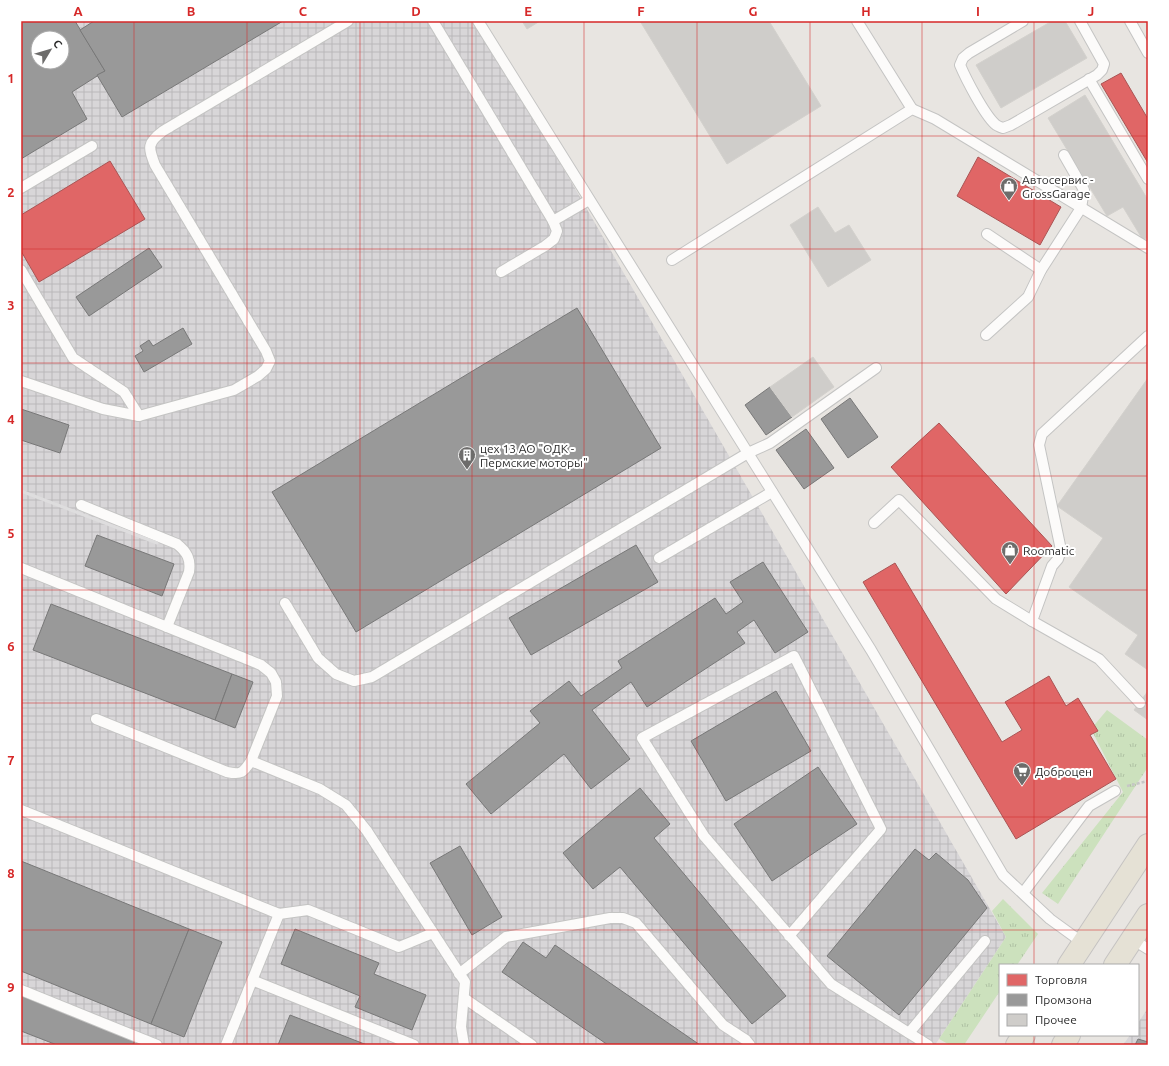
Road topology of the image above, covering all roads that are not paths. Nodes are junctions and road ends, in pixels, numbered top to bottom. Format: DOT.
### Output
graph roads {
  1 [pos="348,21"];
  2 [pos="433,21"];
  3 [pos="478,21"];
  4 [pos="857,21"];
  5 [pos="1023,21"];
  6 [pos="1080,21"];
  7 [pos="1130,21"];
  8 [pos="1148,53"];
  9 [pos="1089,79"];
  10 [pos="912,109"];
  11 [pos="92,146"];
  12 [pos="1064,155"];
  13 [pos="1148,179"];
  14 [pos="21,188"];
  15 [pos="589,200"];
  16 [pos="1081,208"];
  17 [pos="553,221"];
  18 [pos="986,234"];
  19 [pos="1148,248"];
  20 [pos="672,260"];
  21 [pos="21,270"];
  22 [pos="1041,270"];
  23 [pos="502,272"];
  24 [pos="986,335"];
  25 [pos="1148,336"];
  26 [pos="876,368"];
  27 [pos="21,381"];
  28 [pos="139,416"];
  29 [pos="748,453"];
  30 [pos="772,492"];
  31 [pos="81,505"];
  32 [pos="874,523"];
  33 [pos="659,558"];
  34 [pos="21,568"];
  35 [pos="285,603"];
  36 [pos="1032,621"];
  37 [pos="167,627"];
  38 [pos="1140,702"];
  39 [pos="96,718"];
  40 [pos="251,761"];
  41 [pos="1115,791"];
  42 [pos="21,810"];
  43 [pos="1148,845"];
  44 [pos="1023,893"];
  45 [pos="279,914"];
  46 [pos="1148,915"];
  47 [pos="433,933"];
  48 [pos="789,936"];
  49 [pos="985,941"];
  50 [pos="1084,943"];
  51 [pos="1140,944"];
  52 [pos="1070,964"];
  53 [pos="1116,964"];
  54 [pos="459,974"];
  55 [pos="252,980"];
  56 [pos="21,990"];
  57 [pos="464,998"];
  58 [pos="909,1033"];
  59 [pos="1023,1036"];
  60 [pos="1068,1036"];
  61 [pos="157,1045"];
  62 [pos="226,1045"];
  63 [pos="414,1045"];
  64 [pos="464,1045"];
  65 [pos="532,1045"];
  66 [pos="750,1045"];
  67 [pos="928,1045"];
  68 [pos="1017,1045"];
  69 [pos="1063,1045"];
  1 -- 28 [label="lane"];
  2 -- 17 [label="lane"];
  3 -- 15 [label="lane"];
  4 -- 10 [label="lane"];
  5 -- 9 [label="lane"];
  6 -- 9 [label="lane"];
  7 -- 8 [label="lane"];
  9 -- 13 [label="lane"];
  10 -- 16 [label="lane"];
  10 -- 20 [label="lane"];
  11 -- 14 [label="lane"];
  12 -- 16 [label="lane"];
  15 -- 17 [label="lane"];
  15 -- 29 [label="lane"];
  16 -- 19 [label="lane"];
  16 -- 22 [label="lane"];
  17 -- 23 [label="lane"];
  18 -- 22 [label="lane"];
  21 -- 28 [label="lane"];
  22 -- 24 [label="lane"];
  25 -- 36 [label="lane"];
  26 -- 29 [label="lane"];
  27 -- 28 [label="lane"];
  29 -- 30 [label="lane"];
  29 -- 35 [label="lane"];
  30 -- 33 [label="lane"];
  30 -- 44 [label="lane"];
  31 -- 37 [label="lane"];
  32 -- 36 [label="lane"];
  34 -- 37 [label="lane"];
  36 -- 38 [label="lane"];
  37 -- 40 [label="lane"];
  39 -- 40 [label="lane"];
  40 -- 47 [label="lane"];
  41 -- 44 [label="lane"];
  42 -- 45 [label="lane"];
  43 -- 50 [label="main road"];
  44 -- 50 [label="lane"];
  45 -- 47 [label="lane"];
  45 -- 55 [label="lane"];
  46 -- 51 [label="main road"];
  47 -- 54 [label="lane"];
  48 -- 48 [label="lane"];
  48 -- 58 [label="lane"];
  49 -- 58 [label="lane"];
  50 -- 52 [label="main road"];
  51 -- 53 [label="main road"];
  54 -- 57 [label="lane"];
  54 -- 66 [label="lane"];
  55 -- 62 [label="lane"];
  55 -- 63 [label="lane"];
  56 -- 61 [label="lane"];
  57 -- 64 [label="lane"];
  57 -- 65 [label="lane"];
  58 -- 67 [label="lane"];
  59 -- 68 [label="main road"];
  60 -- 69 [label="main road"];
}
